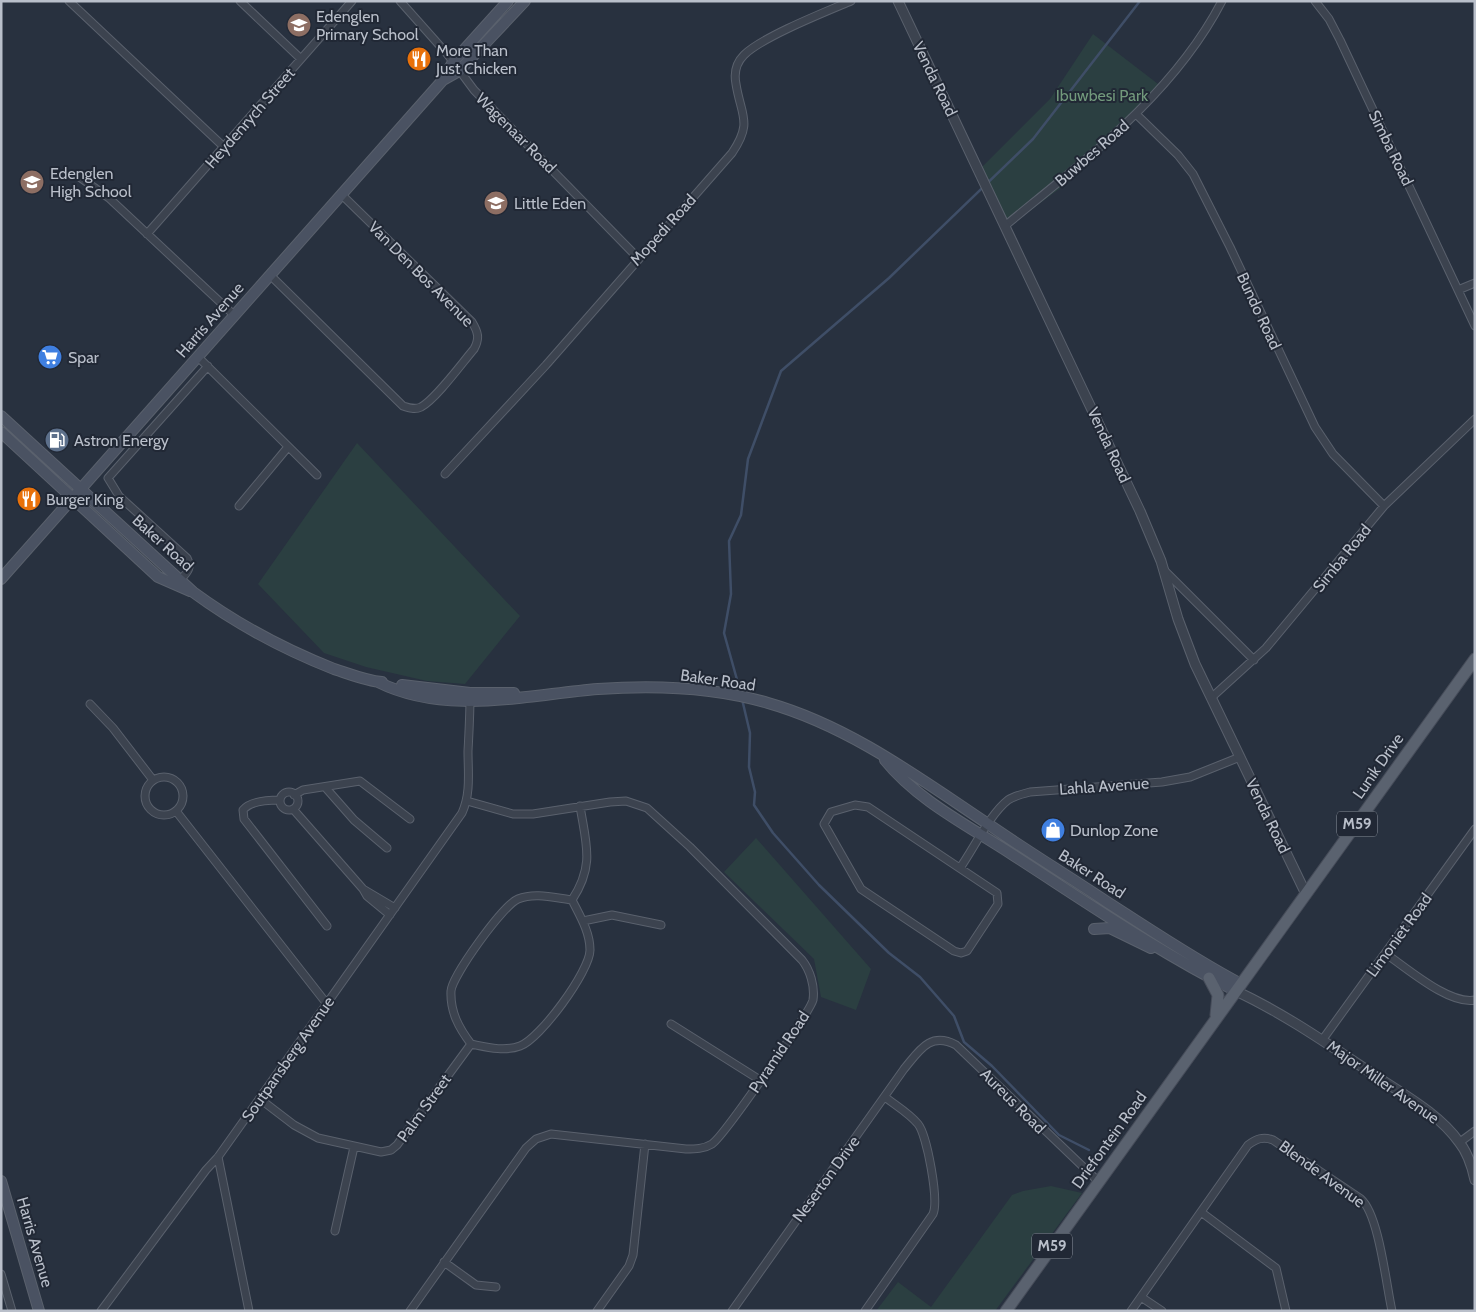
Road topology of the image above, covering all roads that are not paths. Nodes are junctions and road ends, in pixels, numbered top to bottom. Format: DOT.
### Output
graph roads {
  1 [pos="69,1"];
  2 [pos="240,1"];
  3 [pos="352,1"];
  4 [pos="400,1"];
  5 [pos="508,1"];
  6 [pos="525,1"];
  7 [pos="851,1"];
  8 [pos="898,1"];
  9 [pos="1222,1"];
  10 [pos="1315,1"];
  11 [pos="301,59"];
  12 [pos="456,66"];
  13 [pos="1136,115"];
  14 [pos="225,148"];
  15 [pos="78,176"];
  16 [pos="342,195"];
  17 [pos="1006,225"];
  18 [pos="147,234"];
  19 [pos="638,258"];
  20 [pos="270,275"];
  21 [pos="1475,282"];
  22 [pos="1458,290"];
  23 [pos="234,316"];
  24 [pos="1475,326"];
  25 [pos="198,357"];
  26 [pos="208,366"];
  27 [pos="1,416"];
  28 [pos="1475,419"];
  29 [pos="1,432"];
  30 [pos="288,447"];
  31 [pos="445,474"];
  32 [pos="317,475"];
  33 [pos="81,491"];
  34 [pos="74,500"];
  35 [pos="239,506"];
  36 [pos="1384,506"];
  37 [pos="1164,569"];
  38 [pos="1,579"];
  39 [pos="181,579"];
  40 [pos="194,592"];
  41 [pos="1475,658"];
  42 [pos="1254,660"];
  43 [pos="470,697"];
  44 [pos="1211,698"];
  45 [pos="90,704"];
  46 [pos="879,754"];
  47 [pos="1240,757"];
  48 [pos="153,780"];
  49 [pos="325,787"];
  50 [pos="294,795"];
  51 [pos="280,800"];
  52 [pos="467,801"];
  53 [pos="580,806"];
  54 [pos="293,809"];
  55 [pos="176,811"];
  56 [pos="410,819"];
  57 [pos="989,825"];
  58 [pos="1475,830"];
  59 [pos="982,835"];
  60 [pos="387,848"];
  61 [pos="960,868"];
  62 [pos="363,889"];
  63 [pos="1306,894"];
  64 [pos="572,900"];
  65 [pos="395,908"];
  66 [pos="390,916"];
  67 [pos="583,921"];
  68 [pos="661,925"];
  69 [pos="327,926"];
  70 [pos="1094,929"];
  71 [pos="1162,950"];
  72 [pos="1386,954"];
  73 [pos="1209,978"];
  74 [pos="1238,988"];
  75 [pos="1475,1000"];
  76 [pos="327,1004"];
  77 [pos="1216,1017"];
  78 [pos="671,1024"];
  79 [pos="1323,1039"];
  80 [pos="471,1044"];
  81 [pos="921,1049"];
  82 [pos="760,1080"];
  83 [pos="884,1097"];
  84 [pos="260,1099"];
  85 [pos="1475,1132"];
  86 [pos="1460,1142"];
  87 [pos="645,1144"];
  88 [pos="354,1147"];
  89 [pos="218,1157"];
  90 [pos="1475,1180"];
  91 [pos="1,1181"];
  92 [pos="1099,1182"];
  93 [pos="1201,1212"];
  94 [pos="335,1231"];
  95 [pos="444,1262"];
  96 [pos="1,1274"];
  97 [pos="496,1286"];
  98 [pos="1141,1297"];
  99 [pos="12,1311"];
  100 [pos="39,1311"];
  101 [pos="102,1311"];
  102 [pos="249,1311"];
  103 [pos="410,1311"];
  104 [pos="598,1311"];
  105 [pos="732,1311"];
  106 [pos="865,1311"];
  107 [pos="1006,1311"];
  108 [pos="1131,1311"];
  109 [pos="1162,1311"];
  110 [pos="1286,1311"];
  111 [pos="1392,1311"];
  1 -- 14 [label="street"];
  2 -- 11 [label="street"];
  3 -- 11 [label="street, Heydenrych Street"];
  4 -- 12 [label="street, Wagenaar Road"];
  5 -- 12 [label="main road, Harris Avenue"];
  6 -- 12 [label="main road, Harris Avenue"];
  7 -- 19 [label="street, Mopedi Road"];
  8 -- 17 [label="street, Venda Road"];
  9 -- 13 [label="street, Buwbes Road"];
  10 -- 22 [label="street, Simba Road"];
  11 -- 14 [label="street, Heydenrych Street"];
  12 -- 16 [label="main road, Harris Avenue"];
  12 -- 19 [label="street, Wagenaar Road"];
  13 -- 17 [label="street, Buwbes Road"];
  13 -- 36 [label="street, Bundo Road"];
  14 -- 18 [label="street, Heydenrych Street"];
  15 -- 18 [label="street"];
  16 -- 20 [label="main road, Harris Avenue"];
  16 -- 20 [label="street, Van Den Bos Avenue"];
  17 -- 37 [label="street, Venda Road"];
  18 -- 23 [label="street"];
  19 -- 31 [label="street, Mopedi Road"];
  20 -- 23 [label="main road, Harris Avenue"];
  21 -- 22 [label="street"];
  22 -- 24 [label="street, Simba Road"];
  23 -- 25 [label="main road, Harris Avenue"];
  25 -- 26 [label="street"];
  25 -- 33 [label="main road, Harris Avenue"];
  26 -- 30 [label="street"];
  26 -- 39 [label="street"];
  27 -- 33 [label="main road, Baker Road"];
  28 -- 36 [label="street, Simba Road"];
  29 -- 34 [label="main road, Baker Road"];
  30 -- 32 [label="street"];
  30 -- 35 [label="street"];
  33 -- 34 [label="main road, Harris Avenue"];
  33 -- 39 [label="main road, Baker Road"];
  34 -- 38 [label="main road, Harris Avenue"];
  34 -- 40 [label="main road, Baker Road"];
  36 -- 42 [label="street, Simba Road"];
  37 -- 42 [label="street"];
  37 -- 44 [label="street, Venda Road"];
  39 -- 40 [label="main road, Baker Road"];
  40 -- 43 [label="main road, Baker Road"];
  41 -- 63 [label="main road, Lunik Drive / M59"];
  42 -- 44 [label="street, Simba Road"];
  43 -- 46 [label="main road, Baker Road"];
  43 -- 52 [label="street"];
  44 -- 47 [label="street, Venda Road"];
  45 -- 48 [label="street"];
  46 -- 57 [label="main road, Baker Road"];
  46 -- 59 [label="main road, Baker Road"];
  47 -- 57 [label="street, Lahla Avenue"];
  47 -- 63 [label="street, Venda Road"];
  48 -- 55 [label="street"];
  48 -- 55 [label="street"];
  49 -- 50 [label="street"];
  49 -- 56 [label="street"];
  49 -- 60 [label="street"];
  50 -- 51 [label="street"];
  50 -- 54 [label="street"];
  51 -- 54 [label="street"];
  51 -- 69 [label="street"];
  52 -- 53 [label="street, Pyramid Road"];
  52 -- 65 [label="street, Soutpansberg Avenue"];
  53 -- 64 [label="street"];
  53 -- 82 [label="street, Pyramid Road"];
  54 -- 62 [label="street"];
  55 -- 76 [label="street"];
  57 -- 59 [label="street, Lahla Avenue"];
  57 -- 74 [label="main road, Baker Road"];
  58 -- 72 [label="street, Limoniet Road"];
  59 -- 61 [label="street"];
  59 -- 71 [label="main road, Baker Road"];
  61 -- 61 [label="street"];
  62 -- 65 [label="street"];
  62 -- 66 [label="street"];
  63 -- 74 [label="main road, Lunik Drive / M59"];
  64 -- 67 [label="street"];
  64 -- 80 [label="street"];
  65 -- 66 [label="street, Soutpansberg Avenue"];
  66 -- 76 [label="street, Soutpansberg Avenue"];
  67 -- 68 [label="street"];
  67 -- 80 [label="street"];
  70 -- 71 [label="main road"];
  71 -- 73 [label="main road, Baker Road"];
  72 -- 75 [label="street"];
  72 -- 79 [label="street, Limoniet Road"];
  73 -- 74 [label="main road, Baker Road"];
  73 -- 77 [label="main road"];
  74 -- 77 [label="main road, Driefontein Road / M59"];
  74 -- 79 [label="street, Major Miller Avenue"];
  76 -- 84 [label="street, Soutpansberg Avenue"];
  77 -- 92 [label="main road, Driefontein Road / M59"];
  78 -- 82 [label="street"];
  79 -- 86 [label="street, Major Miller Avenue"];
  80 -- 88 [label="street, Palm Street"];
  81 -- 83 [label="street, Neserton Drive"];
  81 -- 92 [label="street, Aureus Road"];
  82 -- 87 [label="street, Pyramid Road"];
  83 -- 105 [label="street, Neserton Drive"];
  83 -- 106 [label="street"];
  84 -- 88 [label="street, Palm Street"];
  84 -- 89 [label="street, Soutpansberg Avenue"];
  85 -- 86 [label="street"];
  86 -- 90 [label="street, Major Miller Avenue"];
  87 -- 95 [label="street, Pyramid Road"];
  87 -- 104 [label="street"];
  88 -- 94 [label="street"];
  89 -- 101 [label="street, Soutpansberg Avenue"];
  89 -- 102 [label="street"];
  91 -- 100 [label="main road, Harris Avenue"];
  92 -- 107 [label="main road, Driefontein Road / M59"];
  93 -- 98 [label="street"];
  93 -- 110 [label="street"];
  93 -- 111 [label="street, Blende Avenue"];
  95 -- 97 [label="street"];
  95 -- 103 [label="street, Pyramid Road"];
  96 -- 99 [label="street"];
  98 -- 108 [label="street"];
  98 -- 109 [label="street"];
}
